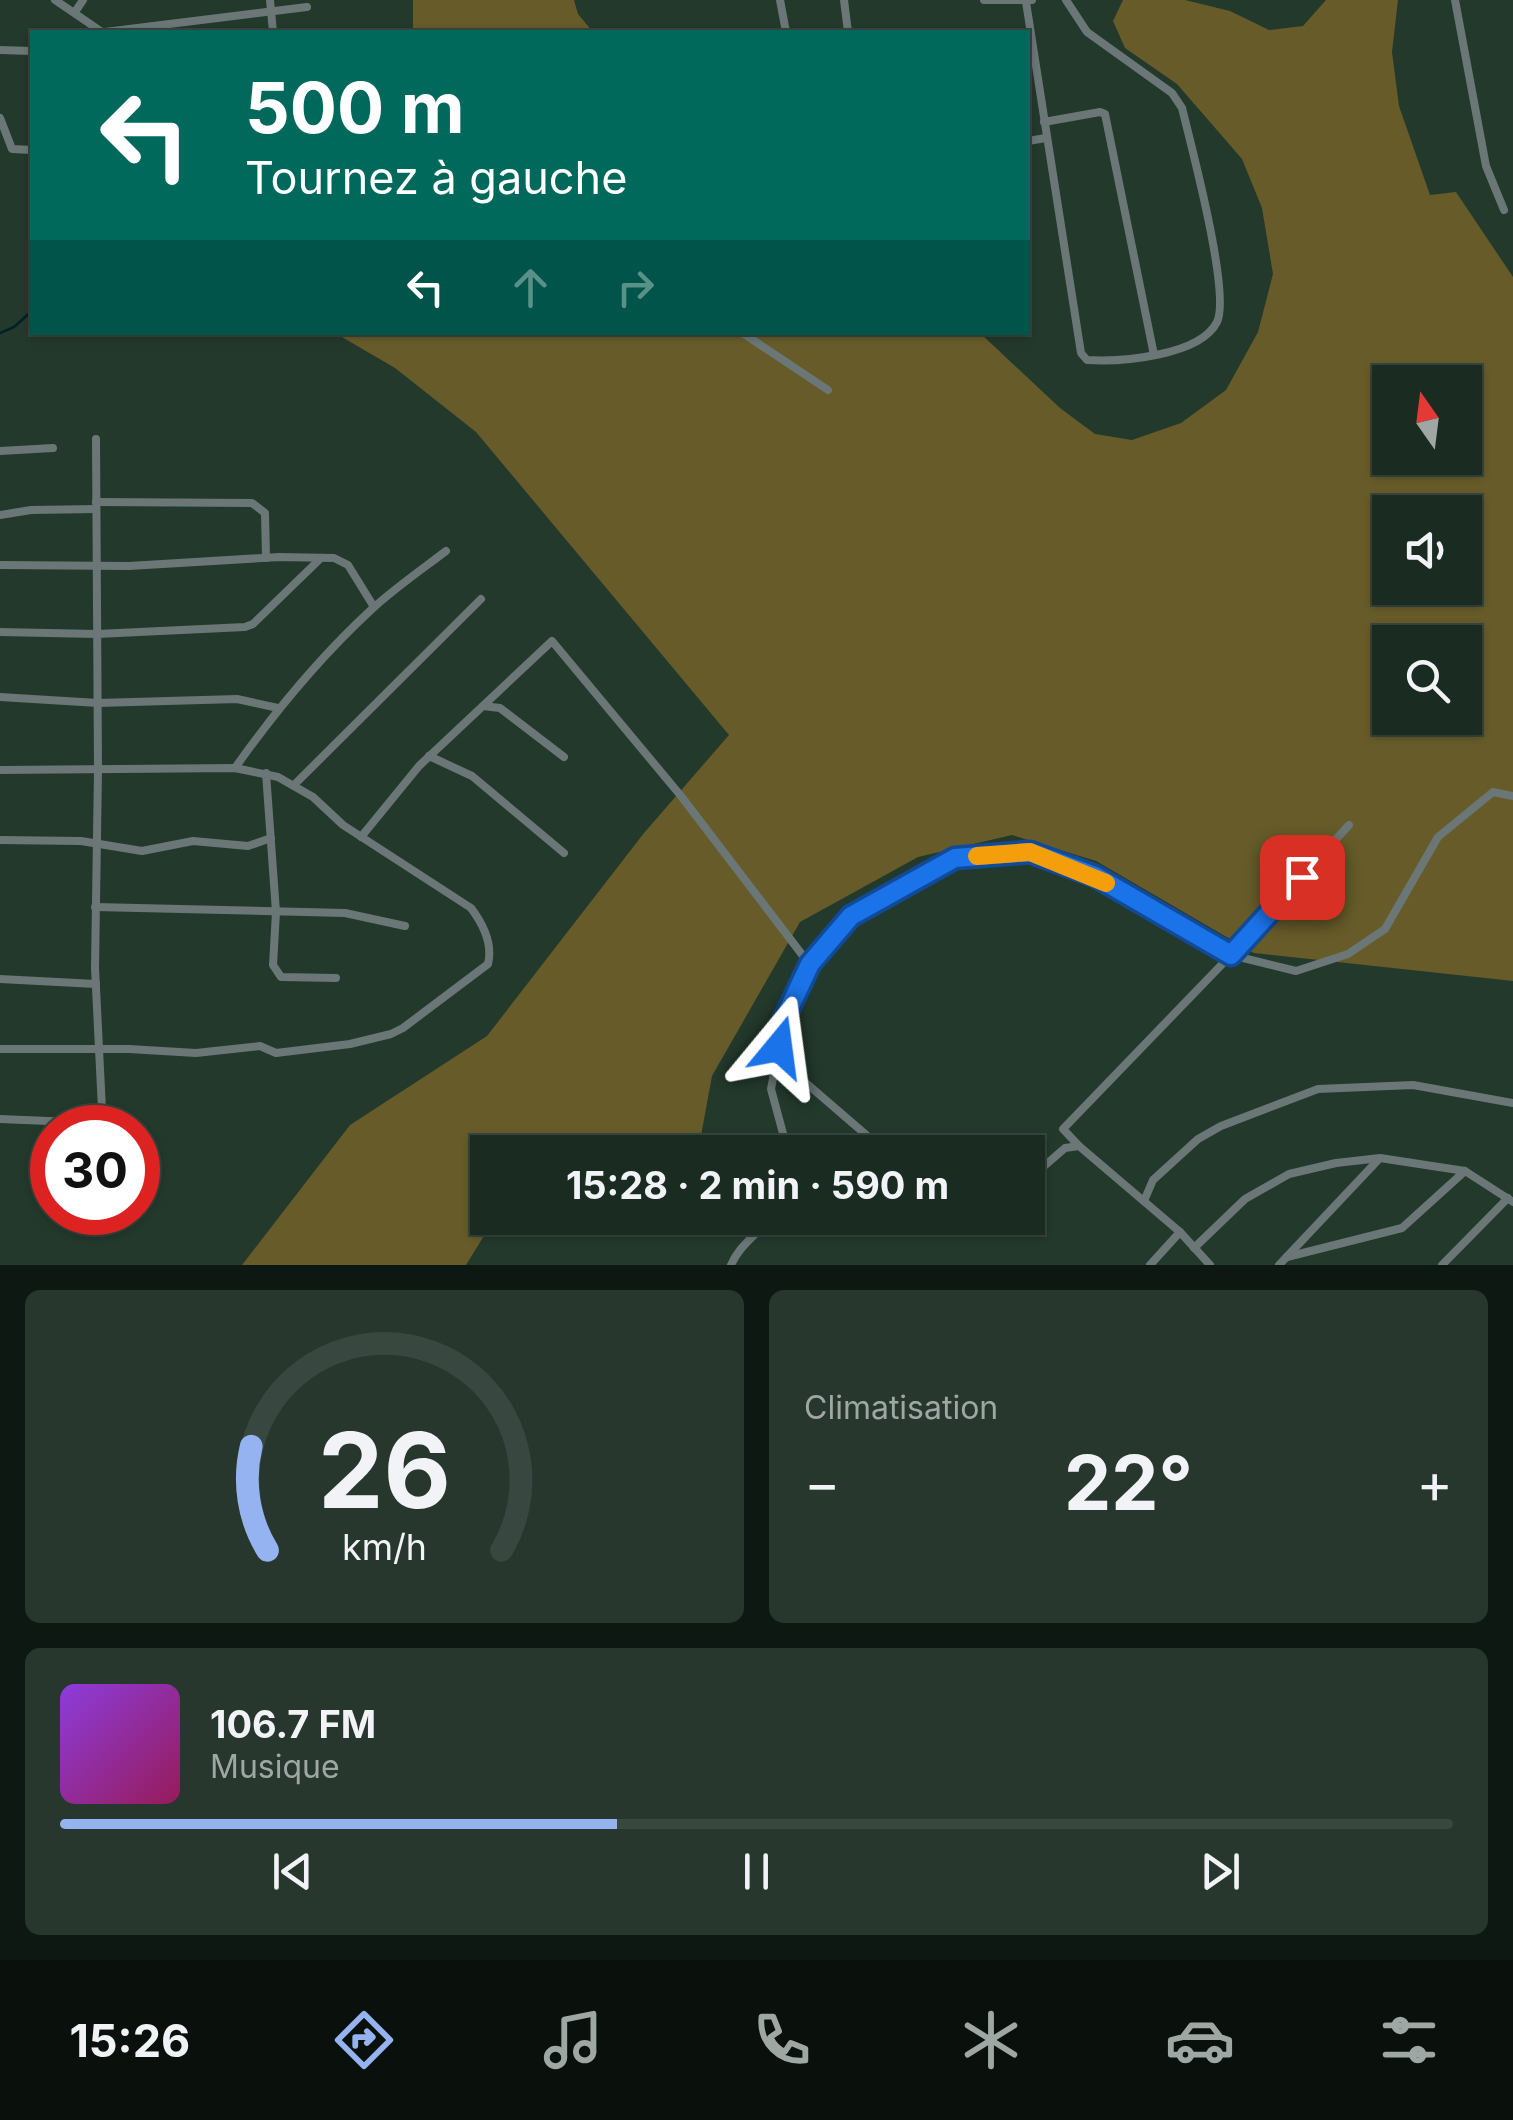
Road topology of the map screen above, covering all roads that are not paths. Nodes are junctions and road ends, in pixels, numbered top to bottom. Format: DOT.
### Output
graph roads {
  1 [pos="56,0"];
  2 [pos="83,0"];
  3 [pos="270,0"];
  4 [pos="780,0"];
  5 [pos="844,0"];
  6 [pos="984,0"];
  7 [pos="1066,0"];
  8 [pos="1455,0"];
  9 [pos="1029,1"];
  10 [pos="307,7"];
  11 [pos="75,12"];
  12 [pos="271,13"];
  13 [pos="101,30"];
  14 [pos="122,30"];
  15 [pos="272,30"];
  16 [pos="786,30"];
  17 [pos="848,30"];
  18 [pos="0,50"];
  19 [pos="30,51"];
  20 [pos="0,118"];
  21 [pos="1044,122"];
  22 [pos="1046,138"];
  23 [pos="1030,141"];
  24 [pos="30,150"];
  25 [pos="1504,210"];
  26 [pos="746,335"];
  27 [pos="1154,355"];
  28 [pos="828,390"];
  29 [pos="96,439"];
  30 [pos="53,448"];
  31 [pos="0,451"];
  32 [pos="96,506"];
  33 [pos="0,516"];
  34 [pos="446,552"];
  35 [pos="266,558"];
  36 [pos="321,558"];
  37 [pos="0,565"];
  38 [pos="97,566"];
  39 [pos="481,599"];
  40 [pos="374,608"];
  41 [pos="0,632"];
  42 [pos="98,634"];
  43 [pos="0,697"];
  44 [pos="98,703"];
  45 [pos="483,706"];
  46 [pos="278,708"];
  47 [pos="430,756"];
  48 [pos="564,757"];
  49 [pos="234,768"];
  50 [pos="0,770"];
  51 [pos="98,770"];
  52 [pos="266,773"];
  53 [pos="294,784"];
  54 [pos="1513,796"];
  55 [pos="1349,825"];
  56 [pos="361,837"];
  57 [pos="271,838"];
  58 [pos="0,840"];
  59 [pos="96,844"];
  60 [pos="564,853"];
  61 [pos="95,906"];
  62 [pos="276,912"];
  63 [pos="405,926"];
  64 [pos="1231,955"];
  65 [pos="810,964"];
  66 [pos="336,978"];
  67 [pos="0,980"];
  68 [pos="96,984"];
  69 [pos="0,1048"];
  70 [pos="98,1049"];
  71 [pos="777,1058"];
  72 [pos="1513,1103"];
  73 [pos="0,1119"];
  74 [pos="783,1135"];
  75 [pos="866,1135"];
  76 [pos="1079,1146"];
  77 [pos="1380,1158"];
  78 [pos="1045,1165"];
  79 [pos="1465,1171"];
  80 [pos="1510,1200"];
  81 [pos="1144,1201"];
  82 [pos="1180,1232"];
  83 [pos="754,1235"];
  84 [pos="1194,1248"];
  85 [pos="1287,1256"];
  86 [pos="731,1265"];
  87 [pos="1150,1265"];
  88 [pos="1210,1265"];
  89 [pos="1279,1265"];
  90 [pos="1442,1265"];
  1 -- 11 [label="street"];
  2 -- 11 [label="street"];
  3 -- 12 [label="street"];
  4 -- 16 [label="street"];
  5 -- 17 [label="street"];
  6 -- 9 [label="street"];
  7 -- 27 [label="street"];
  8 -- 25 [label="street"];
  9 -- 21 [label="street"];
  10 -- 12 [label="street"];
  11 -- 13 [label="street"];
  12 -- 14 [label="street"];
  12 -- 15 [label="street"];
  18 -- 19 [label="street"];
  20 -- 24 [label="street"];
  21 -- 22 [label="street"];
  21 -- 27 [label="street"];
  22 -- 23 [label="street"];
  22 -- 27 [label="street"];
  26 -- 28 [label="street"];
  29 -- 32 [label="street"];
  30 -- 31 [label="street"];
  32 -- 33 [label="street"];
  32 -- 35 [label="street"];
  32 -- 38 [label="street"];
  34 -- 40 [label="street"];
  35 -- 36 [label="street"];
  35 -- 38 [label="street"];
  36 -- 40 [label="street"];
  36 -- 42 [label="street"];
  37 -- 38 [label="street"];
  38 -- 42 [label="street"];
  39 -- 53 [label="street"];
  40 -- 46 [label="street"];
  41 -- 42 [label="street"];
  42 -- 44 [label="street"];
  43 -- 44 [label="street"];
  44 -- 46 [label="street"];
  44 -- 51 [label="street"];
  45 -- 47 [label="street"];
  45 -- 48 [label="street"];
  45 -- 65 [label="street"];
  46 -- 49 [label="street"];
  47 -- 56 [label="street"];
  47 -- 60 [label="street"];
  49 -- 51 [label="street"];
  49 -- 52 [label="street"];
  50 -- 51 [label="street"];
  51 -- 59 [label="street"];
  52 -- 53 [label="street"];
  52 -- 57 [label="street"];
  53 -- 56 [label="street"];
  54 -- 64 [label="street"];
  55 -- 64 [label="street"];
  56 -- 70 [label="street"];
  57 -- 59 [label="street"];
  57 -- 62 [label="street"];
  58 -- 59 [label="street"];
  59 -- 61 [label="street"];
  61 -- 62 [label="street"];
  61 -- 68 [label="street"];
  62 -- 63 [label="street"];
  62 -- 66 [label="street"];
  64 -- 65 [label="street"];
  64 -- 76 [label="street"];
  65 -- 71 [label="street"];
  67 -- 68 [label="street"];
  68 -- 70 [label="street"];
  69 -- 70 [label="street"];
  70 -- 73 [label="street"];
  71 -- 74 [label="street"];
  71 -- 75 [label="street"];
  72 -- 81 [label="street"];
  76 -- 78 [label="street"];
  76 -- 81 [label="street"];
  77 -- 79 [label="street"];
  77 -- 84 [label="street"];
  77 -- 85 [label="street"];
  79 -- 80 [label="street"];
  79 -- 85 [label="street"];
  80 -- 90 [label="street"];
  81 -- 82 [label="street"];
  82 -- 84 [label="street"];
  82 -- 87 [label="street"];
  83 -- 86 [label="street"];
  84 -- 88 [label="street"];
  85 -- 89 [label="street"];
}
